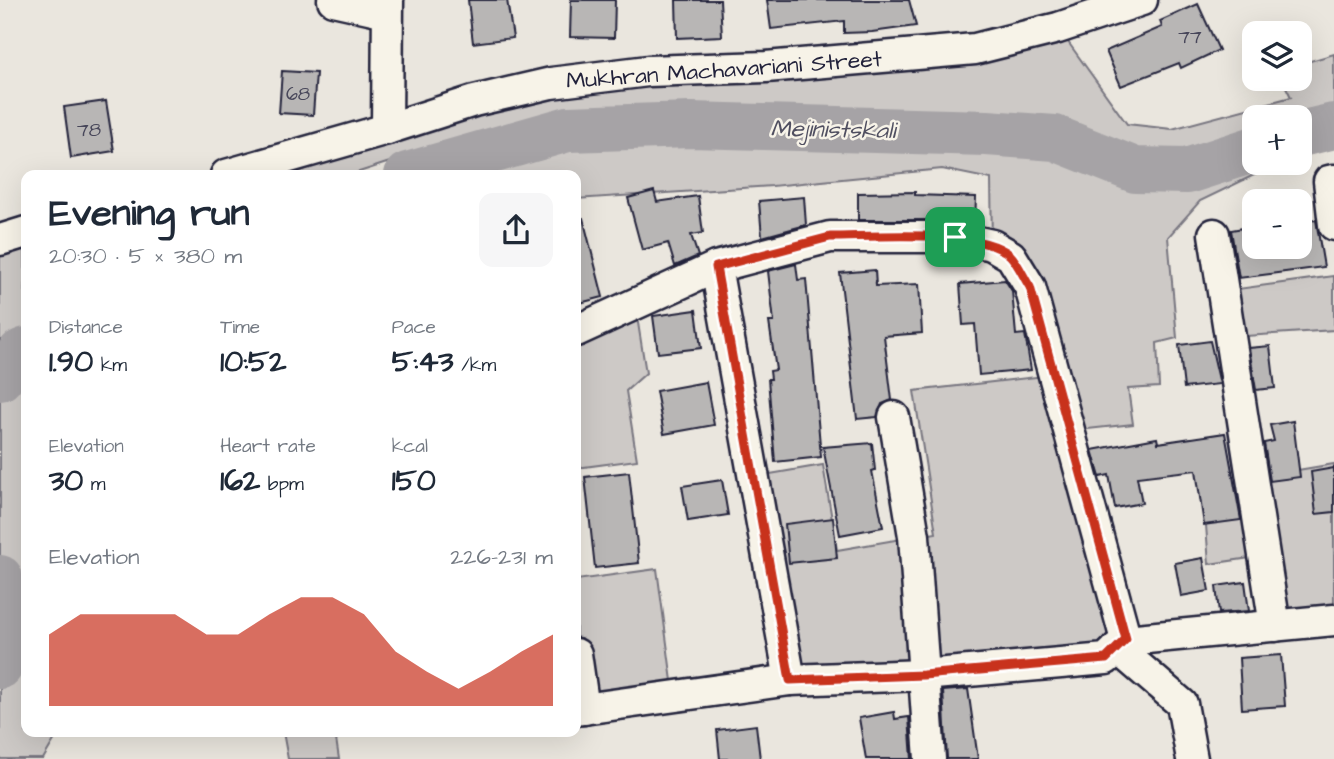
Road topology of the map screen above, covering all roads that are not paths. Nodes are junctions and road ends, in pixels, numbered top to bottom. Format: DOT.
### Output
graph roads {
  1 [pos="333,0"];
  2 [pos="1142,0"];
  3 [pos="387,6"];
  4 [pos="387,129"];
  5 [pos="244,170"];
  6 [pos="1334,180"];
  7 [pos="1334,225"];
  8 [pos="21,234"];
  9 [pos="1214,234"];
  10 [pos="0,240"];
  11 [pos="716,267"];
  12 [pos="581,329"];
  13 [pos="894,417"];
  14 [pos="1334,620"];
  15 [pos="1275,626"];
  16 [pos="1122,644"];
  17 [pos="923,675"];
  18 [pos="790,680"];
  19 [pos="581,709"];
  20 [pos="930,759"];
  21 [pos="1192,759"];
  1 -- 3 [label="street"];
  2 -- 4 [label="street, Mukhran Machavariani Street"];
  3 -- 4 [label="street"];
  4 -- 5 [label="street, Mukhran Machavariani Street"];
  6 -- 7 [label="street"];
  8 -- 10 [label="street"];
  9 -- 15 [label="street"];
  11 -- 12 [label="street"];
  11 -- 16 [label="street"];
  11 -- 18 [label="street"];
  13 -- 17 [label="street"];
  14 -- 15 [label="street"];
  15 -- 16 [label="street"];
  16 -- 17 [label="street"];
  16 -- 21 [label="street"];
  17 -- 18 [label="street"];
  17 -- 20 [label="street"];
  18 -- 19 [label="street"];
}
